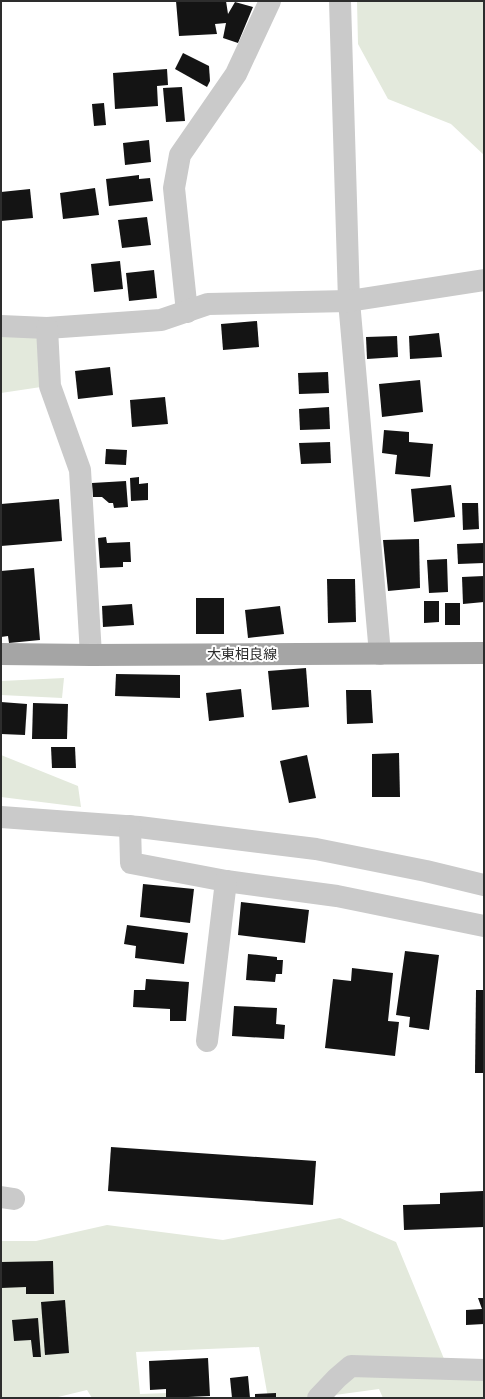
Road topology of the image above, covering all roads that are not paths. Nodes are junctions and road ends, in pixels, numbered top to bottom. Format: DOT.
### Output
graph roads {
  1 [pos="270,1"];
  2 [pos="340,1"];
  3 [pos="484,280"];
  4 [pos="349,301"];
  5 [pos="187,312"];
  6 [pos="1,326"];
  7 [pos="47,328"];
  8 [pos="484,653"];
  9 [pos="1,654"];
  10 [pos="380,654"];
  11 [pos="91,655"];
  12 [pos="1,817"];
  13 [pos="130,826"];
  14 [pos="226,881"];
  15 [pos="484,885"];
  16 [pos="484,926"];
  17 [pos="207,1041"];
  18 [pos="484,1370"];
  19 [pos="318,1398"];
  1 -- 5 [label="street"];
  2 -- 4 [label="street"];
  3 -- 4 [label="street"];
  4 -- 5 [label="street"];
  4 -- 10 [label="street"];
  5 -- 7 [label="street"];
  6 -- 7 [label="street"];
  7 -- 11 [label="street"];
  8 -- 10 [label="main road, 大東相良線"];
  9 -- 11 [label="main road, 大東相良線"];
  10 -- 11 [label="main road, 大東相良線"];
  12 -- 13 [label="street"];
  13 -- 14 [label="street"];
  13 -- 15 [label="street"];
  14 -- 16 [label="street"];
  14 -- 17 [label="street"];
  18 -- 19 [label="street"];
}
